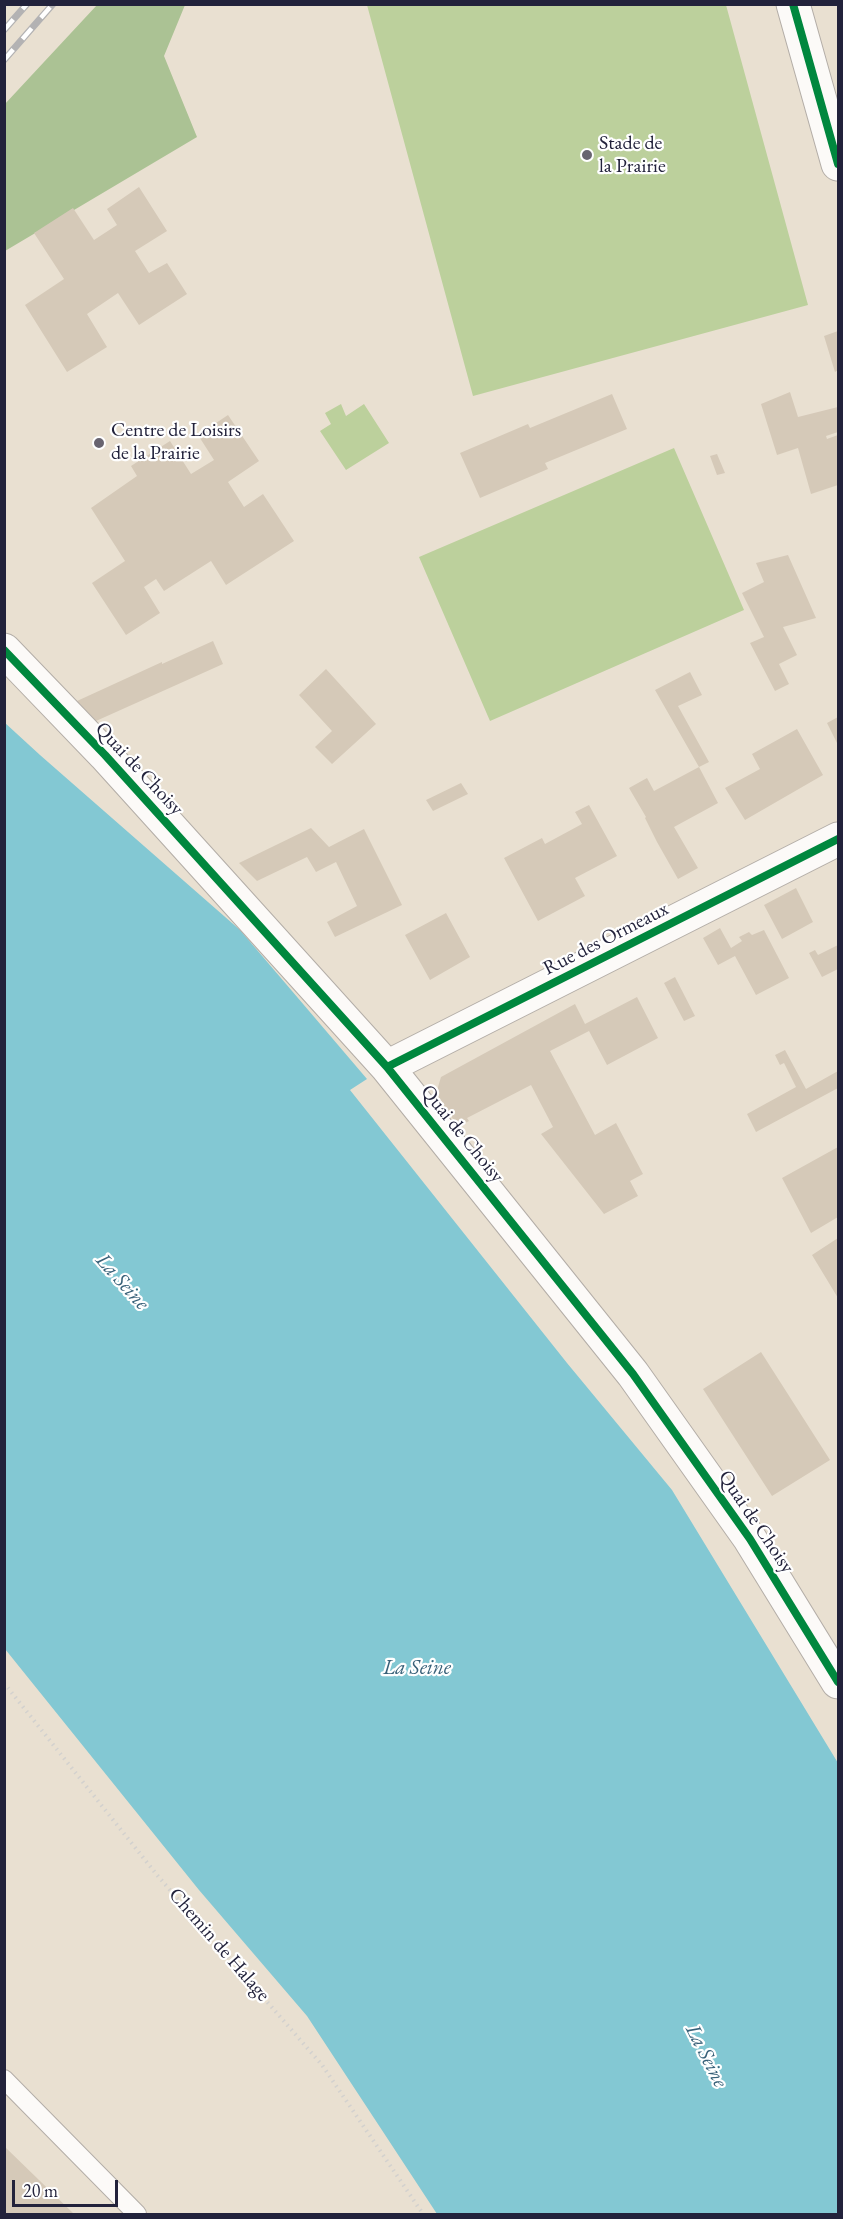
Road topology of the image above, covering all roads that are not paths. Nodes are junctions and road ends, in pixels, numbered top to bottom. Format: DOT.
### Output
graph roads {
  1 [pos="793,4"];
  2 [pos="838,164"];
  3 [pos="4,650"];
  4 [pos="838,839"];
  5 [pos="387,1067"];
  6 [pos="838,1682"];
  7 [pos="4,2079"];
  8 [pos="137,2214"];
  1 -- 2 [label="street"];
  3 -- 5 [label="street, Quai de Choisy"];
  4 -- 5 [label="street, Rue des Ormeaux"];
  5 -- 6 [label="street, Quai de Choisy"];
  7 -- 8 [label="lane"];
}
